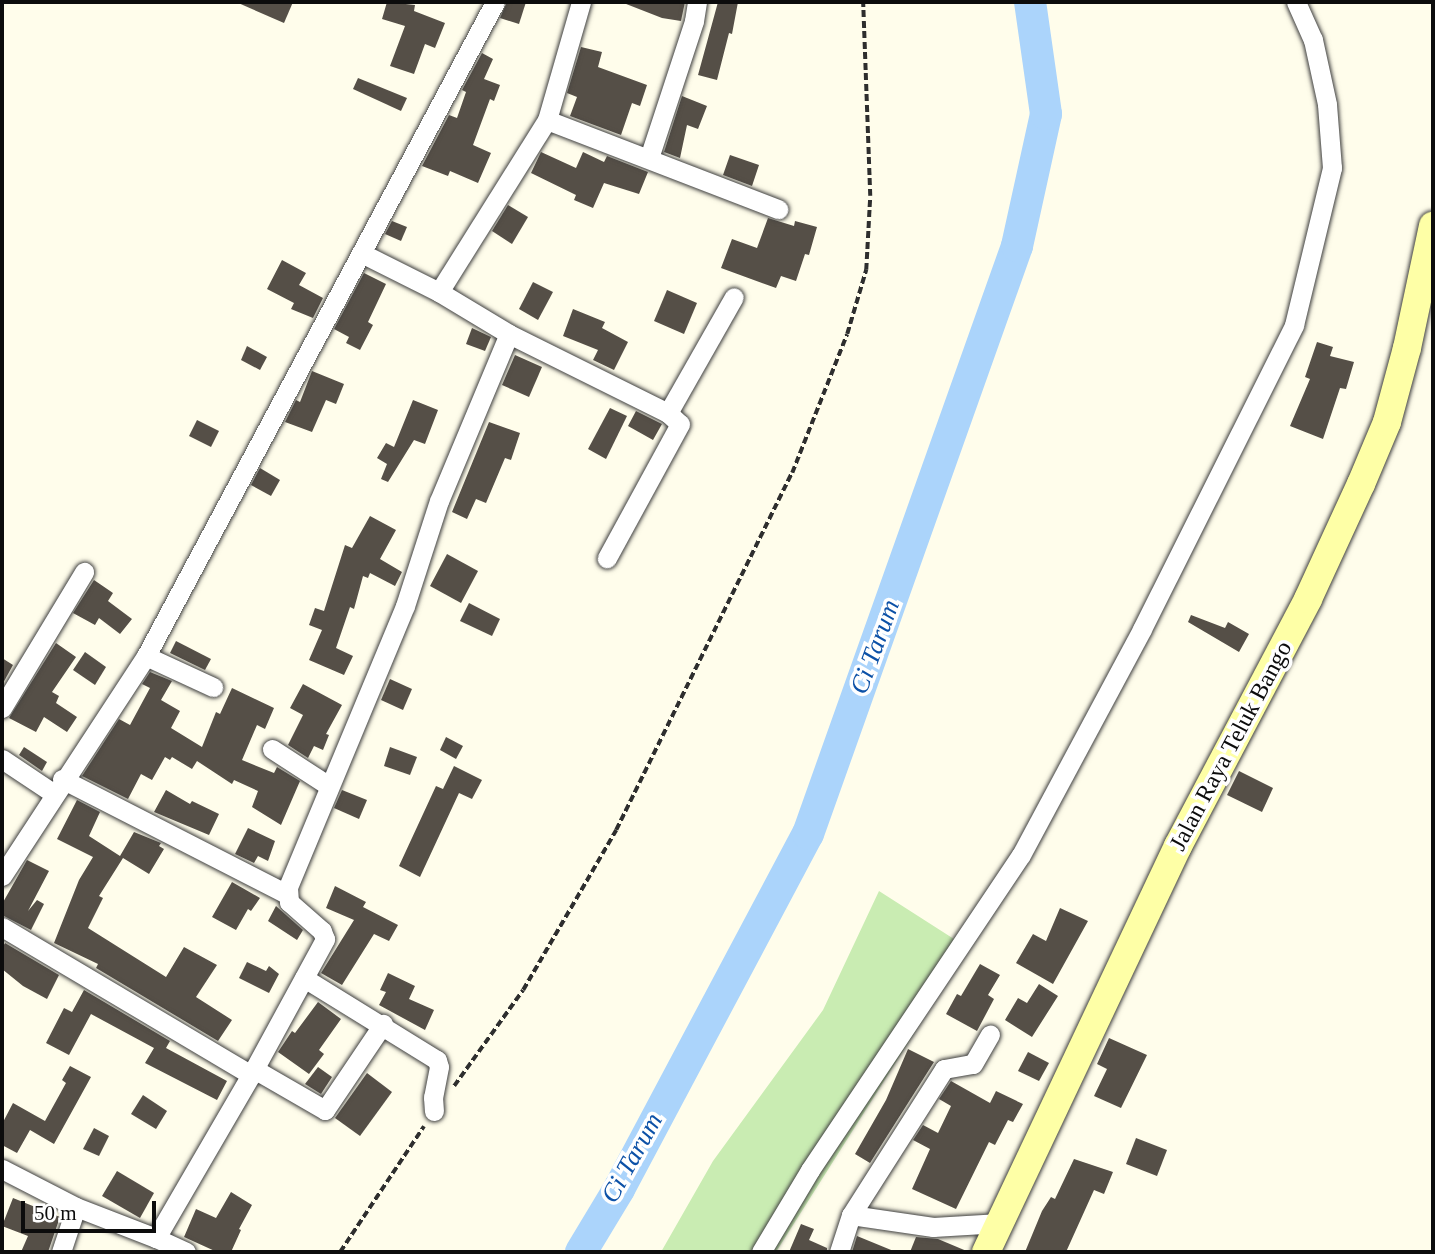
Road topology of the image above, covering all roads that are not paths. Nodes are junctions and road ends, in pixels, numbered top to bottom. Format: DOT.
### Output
graph roads {
  1 [pos="495,2"];
  2 [pos="580,2"];
  3 [pos="697,2"];
  4 [pos="1296,2"];
  5 [pos="547,120"];
  6 [pos="649,158"];
  7 [pos="778,209"];
  8 [pos="1433,226"];
  9 [pos="361,253"];
  10 [pos="439,292"];
  11 [pos="734,297"];
  12 [pos="509,334"];
  13 [pos="668,413"];
  14 [pos="607,558"];
  15 [pos="84,572"];
  16 [pos="146,656"];
  17 [pos="214,687"];
  18 [pos="2,708"];
  19 [pos="272,749"];
  20 [pos="2,759"];
  21 [pos="58,786"];
  22 [pos="329,786"];
  23 [pos="2,876"];
  24 [pos="287,894"];
  25 [pos="2,927"];
  26 [pos="304,978"];
  27 [pos="383,1024"];
  28 [pos="990,1035"];
  29 [pos="253,1072"];
  30 [pos="434,1111"];
  31 [pos="2,1170"];
  32 [pos="76,1207"];
  33 [pos="851,1215"];
  34 [pos="1000,1223"];
  35 [pos="156,1238"];
  36 [pos="61,1252"];
  37 [pos="186,1252"];
  38 [pos="761,1252"];
  39 [pos="839,1252"];
  40 [pos="986,1252"];
  1 -- 9 [label="street"];
  2 -- 5 [label="street"];
  3 -- 6 [label="street"];
  4 -- 38 [label="street"];
  5 -- 6 [label="street"];
  5 -- 10 [label="street"];
  6 -- 7 [label="street"];
  8 -- 34 [label="main road, Jalan Raya Teluk Bango"];
  9 -- 10 [label="street"];
  9 -- 16 [label="street"];
  10 -- 12 [label="street"];
  11 -- 13 [label="street"];
  12 -- 13 [label="street"];
  12 -- 22 [label="street"];
  13 -- 14 [label="street"];
  15 -- 18 [label="street"];
  16 -- 17 [label="street"];
  16 -- 21 [label="street"];
  19 -- 22 [label="street"];
  20 -- 21 [label="street"];
  21 -- 23 [label="street"];
  21 -- 24 [label="street"];
  22 -- 24 [label="street"];
  24 -- 26 [label="street"];
  25 -- 29 [label="street"];
  26 -- 27 [label="street"];
  26 -- 29 [label="street"];
  27 -- 29 [label="street"];
  27 -- 30 [label="street"];
  28 -- 33 [label="street"];
  29 -- 35 [label="street"];
  31 -- 32 [label="street"];
  32 -- 35 [label="street"];
  32 -- 36 [label="street"];
  33 -- 34 [label="street"];
  33 -- 39 [label="street"];
  34 -- 40 [label="main road, Jalan Raya Teluk Bango"];
  35 -- 37 [label="street"];
}
